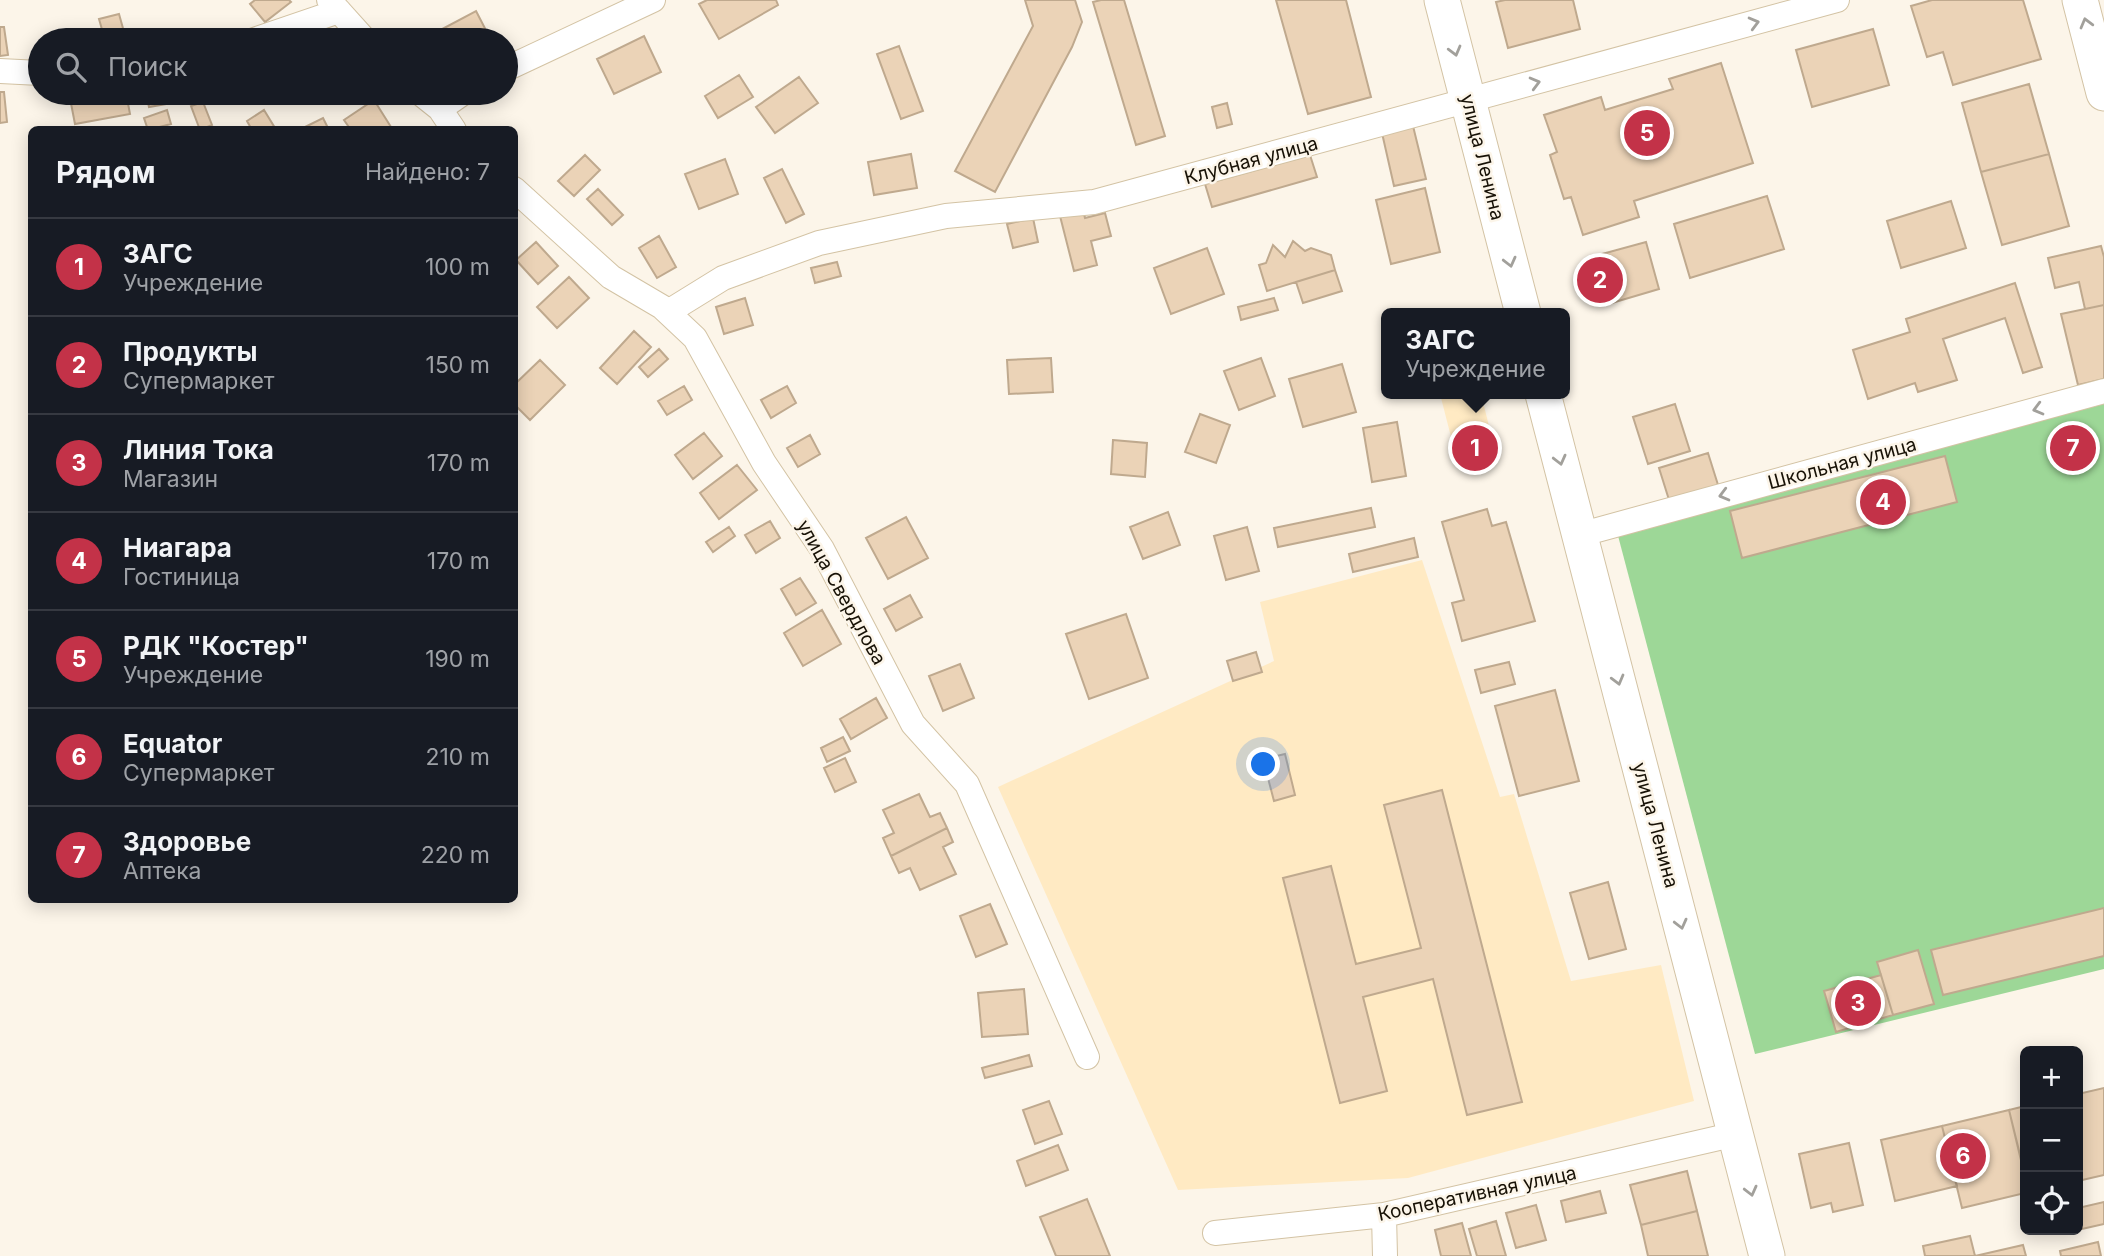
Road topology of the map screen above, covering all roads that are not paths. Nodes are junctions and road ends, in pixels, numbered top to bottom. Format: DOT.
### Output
graph roads {
  1 [pos="653,0"];
  2 [pos="1442,0"];
  3 [pos="1837,0"];
  4 [pos="2080,0"];
  5 [pos="334,5"];
  6 [pos="281,28"];
  7 [pos="354,28"];
  8 [pos="518,63"];
  9 [pos="0,71"];
  10 [pos="28,72"];
  11 [pos="2104,93"];
  12 [pos="1469,101"];
  13 [pos="436,105"];
  14 [pos="445,105"];
  15 [pos="440,108"];
  16 [pos="451,126"];
  17 [pos="518,192"];
  18 [pos="1522,308"];
  19 [pos="668,312"];
  20 [pos="2104,391"];
  21 [pos="1545,399"];
  22 [pos="1579,535"];
  23 [pos="1087,1057"];
  24 [pos="1736,1135"];
  25 [pos="1384,1215"];
  26 [pos="1215,1233"];
  27 [pos="1385,1256"];
  28 [pos="1768,1256"];
  1 -- 8 [label="street"];
  2 -- 12 [label="main road, улица Ленина, one-way"];
  12 -- 3 [label="street, Клубная улица, one-way"];
  11 -- 4 [label="main road, one-way"];
  5 -- 6 [label="street"];
  5 -- 7 [label="street"];
  9 -- 10 [label="street"];
  12 -- 18 [label="main road, улица Ленина, one-way"];
  12 -- 19 [label="street, Клубная улица"];
  13 -- 15 [label="street"];
  14 -- 15 [label="street"];
  15 -- 16 [label="street"];
  17 -- 19 [label="street, улица Свердлова"];
  19 -- 23 [label="street, улица Свердлова"];
  20 -- 22 [label="street, Школьная улица, one-way"];
  21 -- 22 [label="main road, улица Ленина, one-way"];
  22 -- 24 [label="main road, улица Ленина, one-way"];
  24 -- 25 [label="street, Кооперативная улица"];
  24 -- 28 [label="main road, улица Ленина, one-way"];
  25 -- 26 [label="street, Кооперативная улица"];
  25 -- 27 [label="street"];
}
